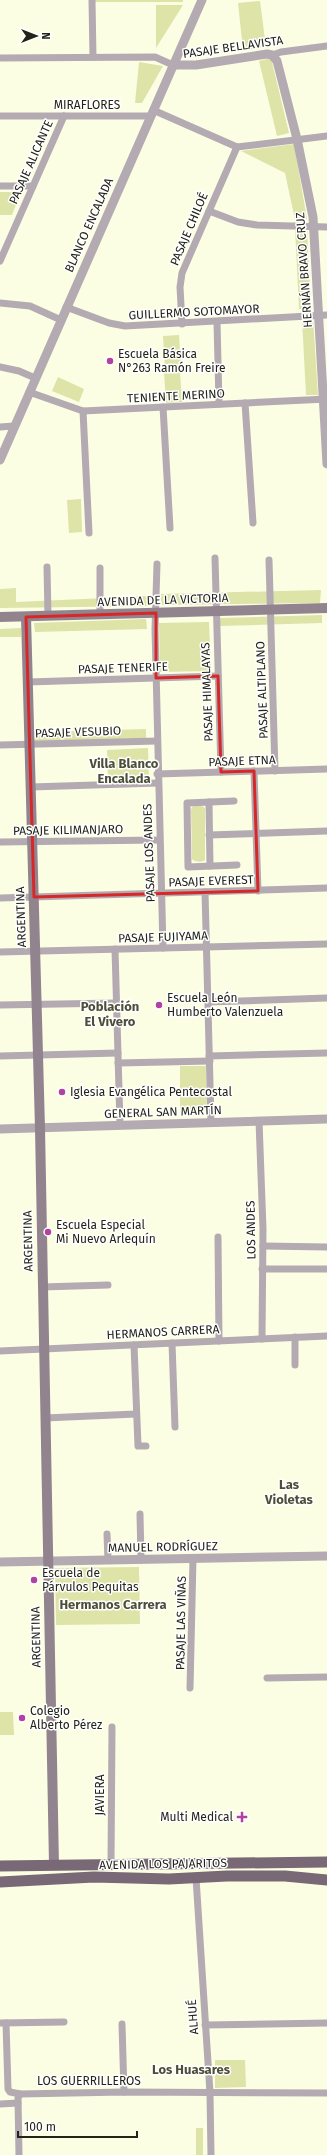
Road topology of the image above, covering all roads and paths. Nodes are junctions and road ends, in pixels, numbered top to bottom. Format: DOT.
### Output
graph roads {
  1 [pos="92,0"];
  2 [pos="202,0"];
  3 [pos="327,46"];
  4 [pos="272,55"];
  5 [pos="93,57"];
  6 [pos="0,58"];
  7 [pos="173,65"];
  8 [pos="152,113"];
  9 [pos="0,116"];
  10 [pos="64,116"];
  11 [pos="327,136"];
  12 [pos="297,139"];
  13 [pos="237,147"];
  14 [pos="0,186"];
  15 [pos="33,186"];
  16 [pos="209,211"];
  17 [pos="314,226"];
  18 [pos="327,227"];
  19 [pos="0,261"];
  20 [pos="0,304"];
  21 [pos="66,307"];
  22 [pos="323,316"];
  23 [pos="60,320"];
  24 [pos="217,322"];
  25 [pos="182,324"];
  26 [pos="0,367"];
  27 [pos="35,378"];
  28 [pos="29,392"];
  29 [pos="325,399"];
  30 [pos="245,403"];
  31 [pos="219,404"];
  32 [pos="163,407"];
  33 [pos="83,411"];
  34 [pos="14,426"];
  35 [pos="0,427"];
  36 [pos="0,460"];
  37 [pos="327,464"];
  38 [pos="253,523"];
  39 [pos="170,528"];
  40 [pos="89,533"];
  41 [pos="215,558"];
  42 [pos="269,560"];
  43 [pos="157,564"];
  44 [pos="47,567"];
  45 [pos="100,568"];
  46 [pos="327,608"];
  47 [pos="270,610"];
  48 [pos="216,611"];
  49 [pos="156,613"];
  50 [pos="100,614"];
  51 [pos="48,616"];
  52 [pos="0,617"];
  53 [pos="26,617"];
  54 [pos="218,676"];
  55 [pos="156,678"];
  56 [pos="28,682"];
  57 [pos="157,740"];
  58 [pos="30,744"];
  59 [pos="0,745"];
  60 [pos="327,769"];
  61 [pos="254,771"];
  62 [pos="275,771"];
  63 [pos="220,772"];
  64 [pos="157,774"];
  65 [pos="158,783"];
  66 [pos="31,787"];
  67 [pos="234,801"];
  68 [pos="209,802"];
  69 [pos="327,831"];
  70 [pos="256,833"];
  71 [pos="209,835"];
  72 [pos="159,840"];
  73 [pos="32,841"];
  74 [pos="0,842"];
  75 [pos="237,865"];
  76 [pos="210,866"];
  77 [pos="327,888"];
  78 [pos="258,890"];
  79 [pos="205,892"];
  80 [pos="161,894"];
  81 [pos="34,897"];
  82 [pos="0,898"];
  83 [pos="327,944"];
  84 [pos="207,947"];
  85 [pos="163,948"];
  86 [pos="115,949"];
  87 [pos="0,952"];
  88 [pos="35,952"];
  89 [pos="327,998"];
  90 [pos="208,1002"];
  91 [pos="117,1003"];
  92 [pos="36,1005"];
  93 [pos="0,1006"];
  94 [pos="118,1053"];
  95 [pos="327,1053"];
  96 [pos="38,1055"];
  97 [pos="0,1056"];
  98 [pos="210,1059"];
  99 [pos="118,1063"];
  100 [pos="327,1119"];
  101 [pos="259,1121"];
  102 [pos="211,1122"];
  103 [pos="120,1125"];
  104 [pos="40,1128"];
  105 [pos="0,1129"];
  106 [pos="218,1237"];
  107 [pos="263,1246"];
  108 [pos="327,1247"];
  109 [pos="327,1269"];
  110 [pos="262,1270"];
  111 [pos="108,1284"];
  112 [pos="42,1287"];
  113 [pos="327,1336"];
  114 [pos="294,1337"];
  115 [pos="262,1339"];
  116 [pos="219,1341"];
  117 [pos="172,1343"];
  118 [pos="134,1345"];
  119 [pos="43,1349"];
  120 [pos="0,1351"];
  121 [pos="295,1365"];
  122 [pos="136,1414"];
  123 [pos="45,1418"];
  124 [pos="175,1427"];
  125 [pos="146,1446"];
  126 [pos="140,1514"];
  127 [pos="107,1534"];
  128 [pos="327,1556"];
  129 [pos="141,1557"];
  130 [pos="193,1559"];
  131 [pos="108,1560"];
  132 [pos="0,1562"];
  133 [pos="48,1562"];
  134 [pos="327,1677"];
  135 [pos="267,1678"];
  136 [pos="190,1688"];
  137 [pos="112,1727"];
  138 [pos="327,1862"];
  139 [pos="111,1864"];
  140 [pos="54,1865"];
  141 [pos="0,1866"];
  142 [pos="65,1878"];
  143 [pos="196,1878"];
  144 [pos="327,1880"];
  145 [pos="0,1882"];
  146 [pos="64,2022"];
  147 [pos="3,2023"];
  148 [pos="327,2023"];
  149 [pos="122,2024"];
  150 [pos="205,2025"];
  151 [pos="3,2063"];
  152 [pos="124,2092"];
  153 [pos="210,2093"];
  154 [pos="20,2094"];
  155 [pos="327,2094"];
  156 [pos="0,2104"];
  157 [pos="18,2104"];
  158 [pos="212,2154"];
  159 [pos="19,2155"];
  1 -- 5 [label="street"];
  2 -- 7 [label="street, BLANCO ENCALADA"];
  3 -- 4 [label="street, PASAJE BELLAVISTA"];
  4 -- 7 [label="street, PASAJE BELLAVISTA"];
  4 -- 12 [label="street, HERNÁN BRAVO CRUZ"];
  5 -- 6 [label="street, PASAJE BELLAVISTA"];
  5 -- 7 [label="street, PASAJE BELLAVISTA"];
  7 -- 8 [label="street, BLANCO ENCALADA"];
  8 -- 10 [label="street, MIRAFLORES"];
  8 -- 13 [label="street"];
  8 -- 21 [label="street, BLANCO ENCALADA"];
  9 -- 10 [label="street, MIRAFLORES"];
  10 -- 15 [label="street, PASAJE ALICANTE"];
  11 -- 12 [label="street"];
  12 -- 13 [label="street"];
  12 -- 17 [label="street, HERNÁN BRAVO CRUZ"];
  13 -- 16 [label="street, PASAJE CHILOÉ"];
  14 -- 15 [label="street"];
  15 -- 19 [label="street, PASAJE ALICANTE"];
  16 -- 17 [label="street"];
  16 -- 25 [label="street, PASAJE CHILOÉ"];
  17 -- 18 [label="street"];
  17 -- 22 [label="street, HERNÁN BRAVO CRUZ"];
  20 -- 23 [label="street"];
  21 -- 23 [label="street, BLANCO ENCALADA"];
  21 -- 25 [label="street, GUILLERMO SOTOMAYOR"];
  22 -- 24 [label="street, GUILLERMO SOTOMAYOR"];
  22 -- 29 [label="street, HERNÁN BRAVO CRUZ"];
  23 -- 27 [label="street, BLANCO ENCALADA"];
  24 -- 25 [label="street, GUILLERMO SOTOMAYOR"];
  24 -- 31 [label="street"];
  26 -- 27 [label="street"];
  27 -- 28 [label="street, BLANCO ENCALADA"];
  28 -- 33 [label="street, TENIENTE MERINO"];
  28 -- 34 [label="street, BLANCO ENCALADA"];
  29 -- 30 [label="street, TENIENTE MERINO"];
  29 -- 37 [label="street, HERNÁN BRAVO CRUZ"];
  30 -- 31 [label="street, TENIENTE MERINO"];
  30 -- 38 [label="street"];
  31 -- 32 [label="street, TENIENTE MERINO"];
  32 -- 33 [label="street, TENIENTE MERINO"];
  32 -- 39 [label="street"];
  33 -- 40 [label="street"];
  34 -- 35 [label="street"];
  34 -- 36 [label="street, BLANCO ENCALADA"];
  41 -- 48 [label="street, PASAJE HIMALAYAS"];
  42 -- 47 [label="street, PASAJE ALTIPLANO"];
  43 -- 49 [label="street, PASAJE LOS ANDES"];
  44 -- 51 [label="street"];
  45 -- 50 [label="street"];
  46 -- 47 [label="main road, AVENIDA DE LA VICTORIA"];
  47 -- 48 [label="main road, AVENIDA DE LA VICTORIA"];
  47 -- 62 [label="street, PASAJE ALTIPLANO"];
  48 -- 49 [label="main road, AVENIDA DE LA VICTORIA"];
  48 -- 54 [label="street, PASAJE HIMALAYAS"];
  49 -- 50 [label="main road, AVENIDA DE LA VICTORIA"];
  49 -- 55 [label="street, PASAJE LOS ANDES"];
  50 -- 51 [label="main road, AVENIDA DE LA VICTORIA"];
  51 -- 53 [label="main road, AVENIDA DE LA VICTORIA"];
  52 -- 53 [label="main road, AVENIDA DE LA VICTORIA"];
  53 -- 56 [label="main road, ARGENTINA"];
  54 -- 55 [label="street, PASAJE TENERIFE"];
  54 -- 63 [label="street, PASAJE HIMALAYAS"];
  55 -- 56 [label="street, PASAJE TENERIFE"];
  55 -- 57 [label="street, PASAJE LOS ANDES"];
  56 -- 58 [label="main road, ARGENTINA"];
  57 -- 58 [label="street, PASAJE VESUBIO"];
  57 -- 64 [label="street, PASAJE LOS ANDES"];
  58 -- 59 [label="street, PASAJE VESUBIO"];
  58 -- 66 [label="main road, ARGENTINA"];
  60 -- 62 [label="street, PASAJE ETNA"];
  61 -- 62 [label="street, PASAJE ETNA"];
  61 -- 63 [label="street, PASAJE ETNA"];
  61 -- 70 [label="street"];
  63 -- 64 [label="street, PASAJE ETNA"];
  64 -- 65 [label="street, PASAJE LOS ANDES"];
  65 -- 66 [label="street"];
  65 -- 72 [label="street, PASAJE LOS ANDES"];
  66 -- 73 [label="main road, ARGENTINA"];
  67 -- 68 [label="street"];
  68 -- 71 [label="street"];
  68 -- 76 [label="street"];
  69 -- 70 [label="street"];
  70 -- 71 [label="street"];
  70 -- 78 [label="street"];
  71 -- 76 [label="street"];
  72 -- 73 [label="street, PASAJE KILIMANJARO"];
  72 -- 80 [label="street, PASAJE LOS ANDES"];
  73 -- 74 [label="street, PASAJE KILIMANJARO"];
  73 -- 81 [label="main road, ARGENTINA"];
  75 -- 76 [label="street"];
  77 -- 78 [label="street, PASAJE EVEREST"];
  78 -- 79 [label="street, PASAJE EVEREST"];
  79 -- 80 [label="street, PASAJE EVEREST"];
  79 -- 84 [label="street"];
  80 -- 81 [label="street, PASAJE EVEREST"];
  80 -- 85 [label="street, PASAJE LOS ANDES"];
  81 -- 82 [label="street, PASAJE EVEREST"];
  81 -- 88 [label="main road, ARGENTINA"];
  83 -- 84 [label="street, PASAJE FUJIYAMA"];
  84 -- 85 [label="street, PASAJE FUJIYAMA"];
  84 -- 90 [label="street"];
  85 -- 86 [label="street, PASAJE FUJIYAMA"];
  86 -- 88 [label="street, PASAJE FUJIYAMA"];
  86 -- 91 [label="street"];
  87 -- 88 [label="street, PASAJE FUJIYAMA"];
  88 -- 92 [label="main road, ARGENTINA"];
  89 -- 90 [label="street"];
  90 -- 98 [label="street"];
  91 -- 92 [label="street"];
  91 -- 94 [label="street"];
  92 -- 93 [label="street"];
  92 -- 96 [label="main road, ARGENTINA"];
  94 -- 96 [label="street"];
  94 -- 99 [label="street"];
  95 -- 98 [label="street"];
  96 -- 97 [label="street"];
  96 -- 104 [label="main road, ARGENTINA"];
  98 -- 99 [label="street"];
  98 -- 102 [label="street"];
  99 -- 103 [label="street"];
  100 -- 101 [label="street, GENERAL SAN MARTÍN"];
  101 -- 102 [label="street, GENERAL SAN MARTÍN"];
  101 -- 107 [label="street, LOS ANDES"];
  102 -- 103 [label="street, GENERAL SAN MARTÍN"];
  103 -- 104 [label="street, GENERAL SAN MARTÍN"];
  104 -- 105 [label="street, GENERAL SAN MARTÍN"];
  104 -- 112 [label="main road, ARGENTINA"];
  106 -- 116 [label="street"];
  107 -- 108 [label="street"];
  107 -- 110 [label="street, LOS ANDES"];
  109 -- 110 [label="street"];
  110 -- 115 [label="street, LOS ANDES"];
  111 -- 112 [label="street"];
  112 -- 119 [label="main road, ARGENTINA"];
  113 -- 114 [label="street, HERMANOS CARRERA"];
  114 -- 115 [label="street, HERMANOS CARRERA"];
  114 -- 121 [label="street"];
  115 -- 116 [label="street, HERMANOS CARRERA"];
  116 -- 117 [label="street, HERMANOS CARRERA"];
  117 -- 118 [label="street, HERMANOS CARRERA"];
  117 -- 124 [label="street"];
  118 -- 119 [label="street, HERMANOS CARRERA"];
  118 -- 122 [label="street"];
  119 -- 120 [label="street, HERMANOS CARRERA"];
  119 -- 123 [label="main road, ARGENTINA"];
  122 -- 123 [label="street"];
  122 -- 125 [label="street"];
  123 -- 133 [label="main road, ARGENTINA"];
  126 -- 129 [label="street, MANUEL RODRÍGUEZ"];
  127 -- 131 [label="street"];
  128 -- 130 [label="street, MANUEL RODRÍGUEZ"];
  129 -- 130 [label="street, MANUEL RODRÍGUEZ"];
  129 -- 131 [label="street, MANUEL RODRÍGUEZ"];
  130 -- 136 [label="street, PASAJE LAS VIÑAS"];
  131 -- 133 [label="street, MANUEL RODRÍGUEZ"];
  132 -- 133 [label="street, MANUEL RODRÍGUEZ"];
  133 -- 140 [label="main road, ARGENTINA"];
  134 -- 135 [label="street"];
  137 -- 139 [label="street, JAVIERA"];
  138 -- 139 [label="main road, AVENIDA LOS PAJARITOS"];
  139 -- 140 [label="main road, AVENIDA LOS PAJARITOS"];
  140 -- 141 [label="main road, AVENIDA LOS PAJARITOS"];
  140 -- 142 [label="main road"];
  142 -- 143 [label="main road, AVENIDA LOS PAJARITOS"];
  142 -- 145 [label="main road, AVENIDA LOS PAJARITOS"];
  143 -- 144 [label="main road, AVENIDA LOS PAJARITOS"];
  143 -- 150 [label="street, ALHUÉ"];
  146 -- 147 [label="street"];
  147 -- 151 [label="street"];
  148 -- 150 [label="street"];
  149 -- 152 [label="street"];
  150 -- 153 [label="street, ALHUÉ"];
  151 -- 154 [label="street"];
  152 -- 153 [label="street, LOS GUERRILLEROS"];
  152 -- 154 [label="street, LOS GUERRILLEROS"];
  153 -- 155 [label="street, LOS GUERRILLEROS"];
  153 -- 158 [label="street, ALHUÉ"];
  154 -- 157 [label="street"];
  156 -- 157 [label="street"];
  157 -- 159 [label="street"];
}
